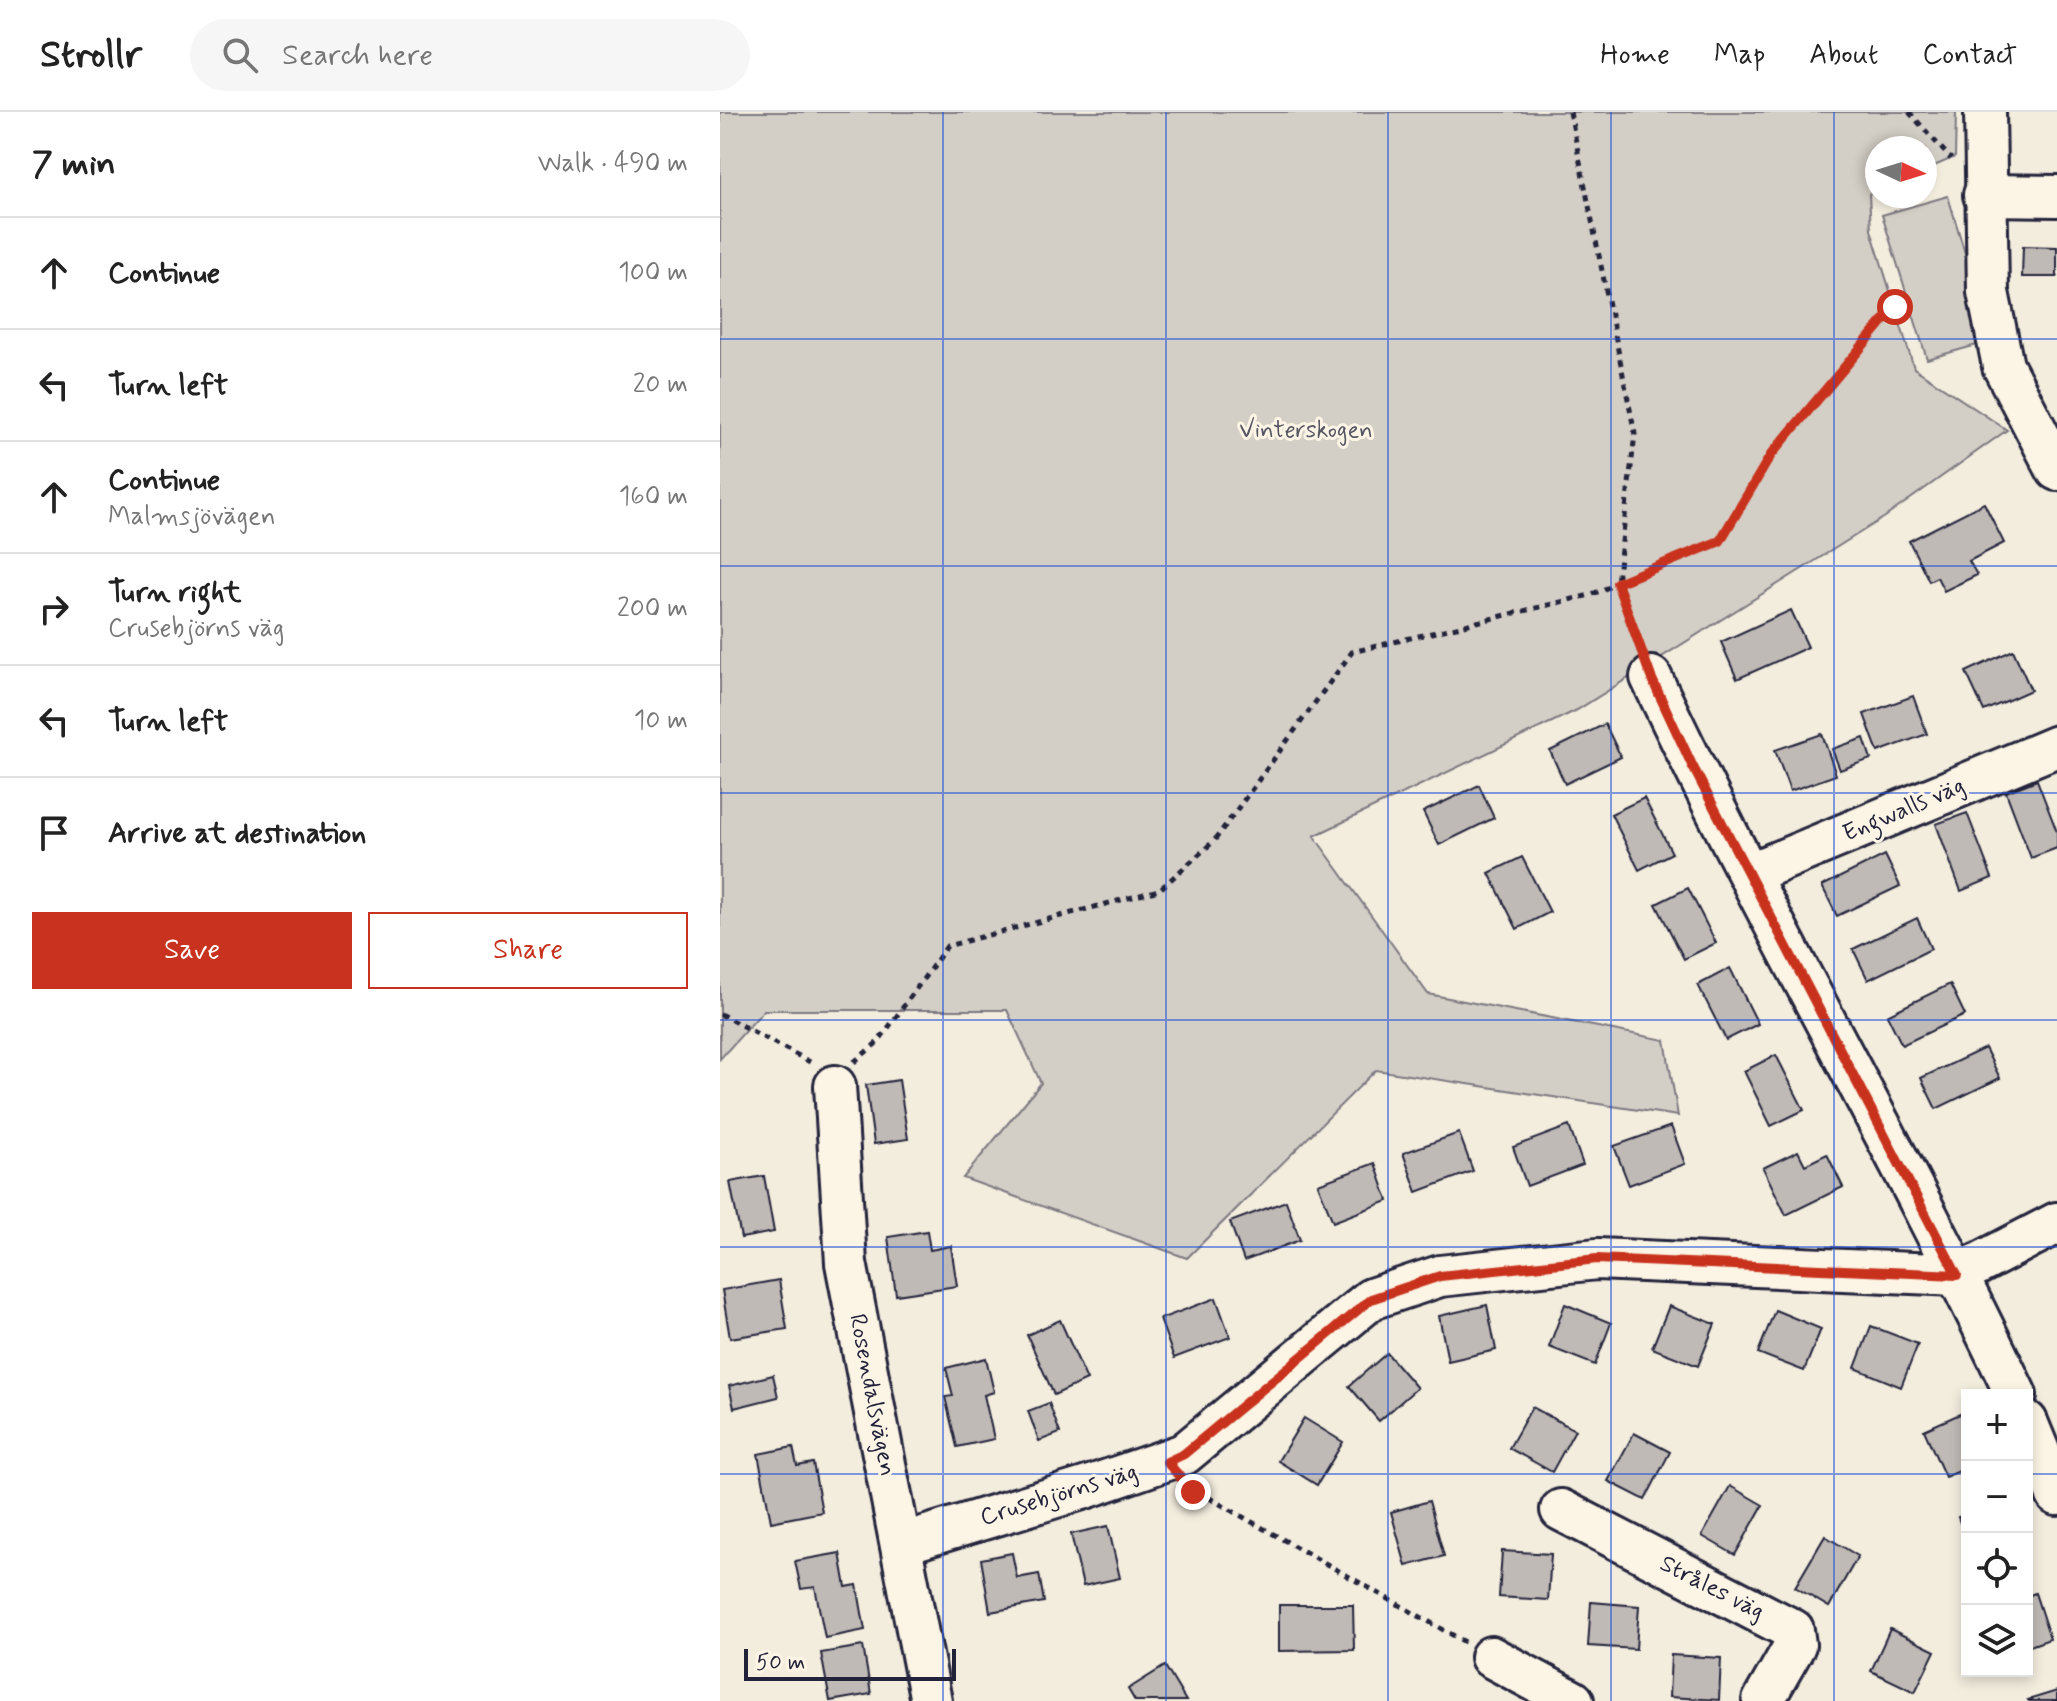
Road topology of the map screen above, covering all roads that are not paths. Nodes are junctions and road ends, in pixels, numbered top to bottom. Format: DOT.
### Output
graph roads {
  1 [pos="1985,112"];
  2 [pos="1984,195"];
  3 [pos="2057,196"];
  4 [pos="2057,470"];
  5 [pos="1651,677"];
  6 [pos="2057,746"];
  7 [pos="1751,873"];
  8 [pos="836,1081"];
  9 [pos="2057,1223"];
  10 [pos="1957,1275"];
  11 [pos="2013,1389"];
  12 [pos="2033,1437"];
  13 [pos="2057,1495"];
  14 [pos="1561,1510"];
  15 [pos="901,1544"];
  16 [pos="1491,1657"];
  17 [pos="931,1701"];
  18 [pos="1573,1701"];
  19 [pos="1763,1701"];
  1 -- 2 [label="street"];
  2 -- 3 [label="street"];
  2 -- 4 [label="street"];
  5 -- 7 [label="street"];
  6 -- 7 [label="street, Engwalls väg"];
  7 -- 10 [label="street"];
  8 -- 15 [label="street, Rosendalsvägen"];
  9 -- 10 [label="street"];
  10 -- 11 [label="street"];
  10 -- 15 [label="street, Crusebjörns väg"];
  12 -- 13 [label="street"];
  14 -- 19 [label="street, Stråles väg"];
  15 -- 17 [label="street, Rosendalsvägen"];
  16 -- 18 [label="street"];
}
